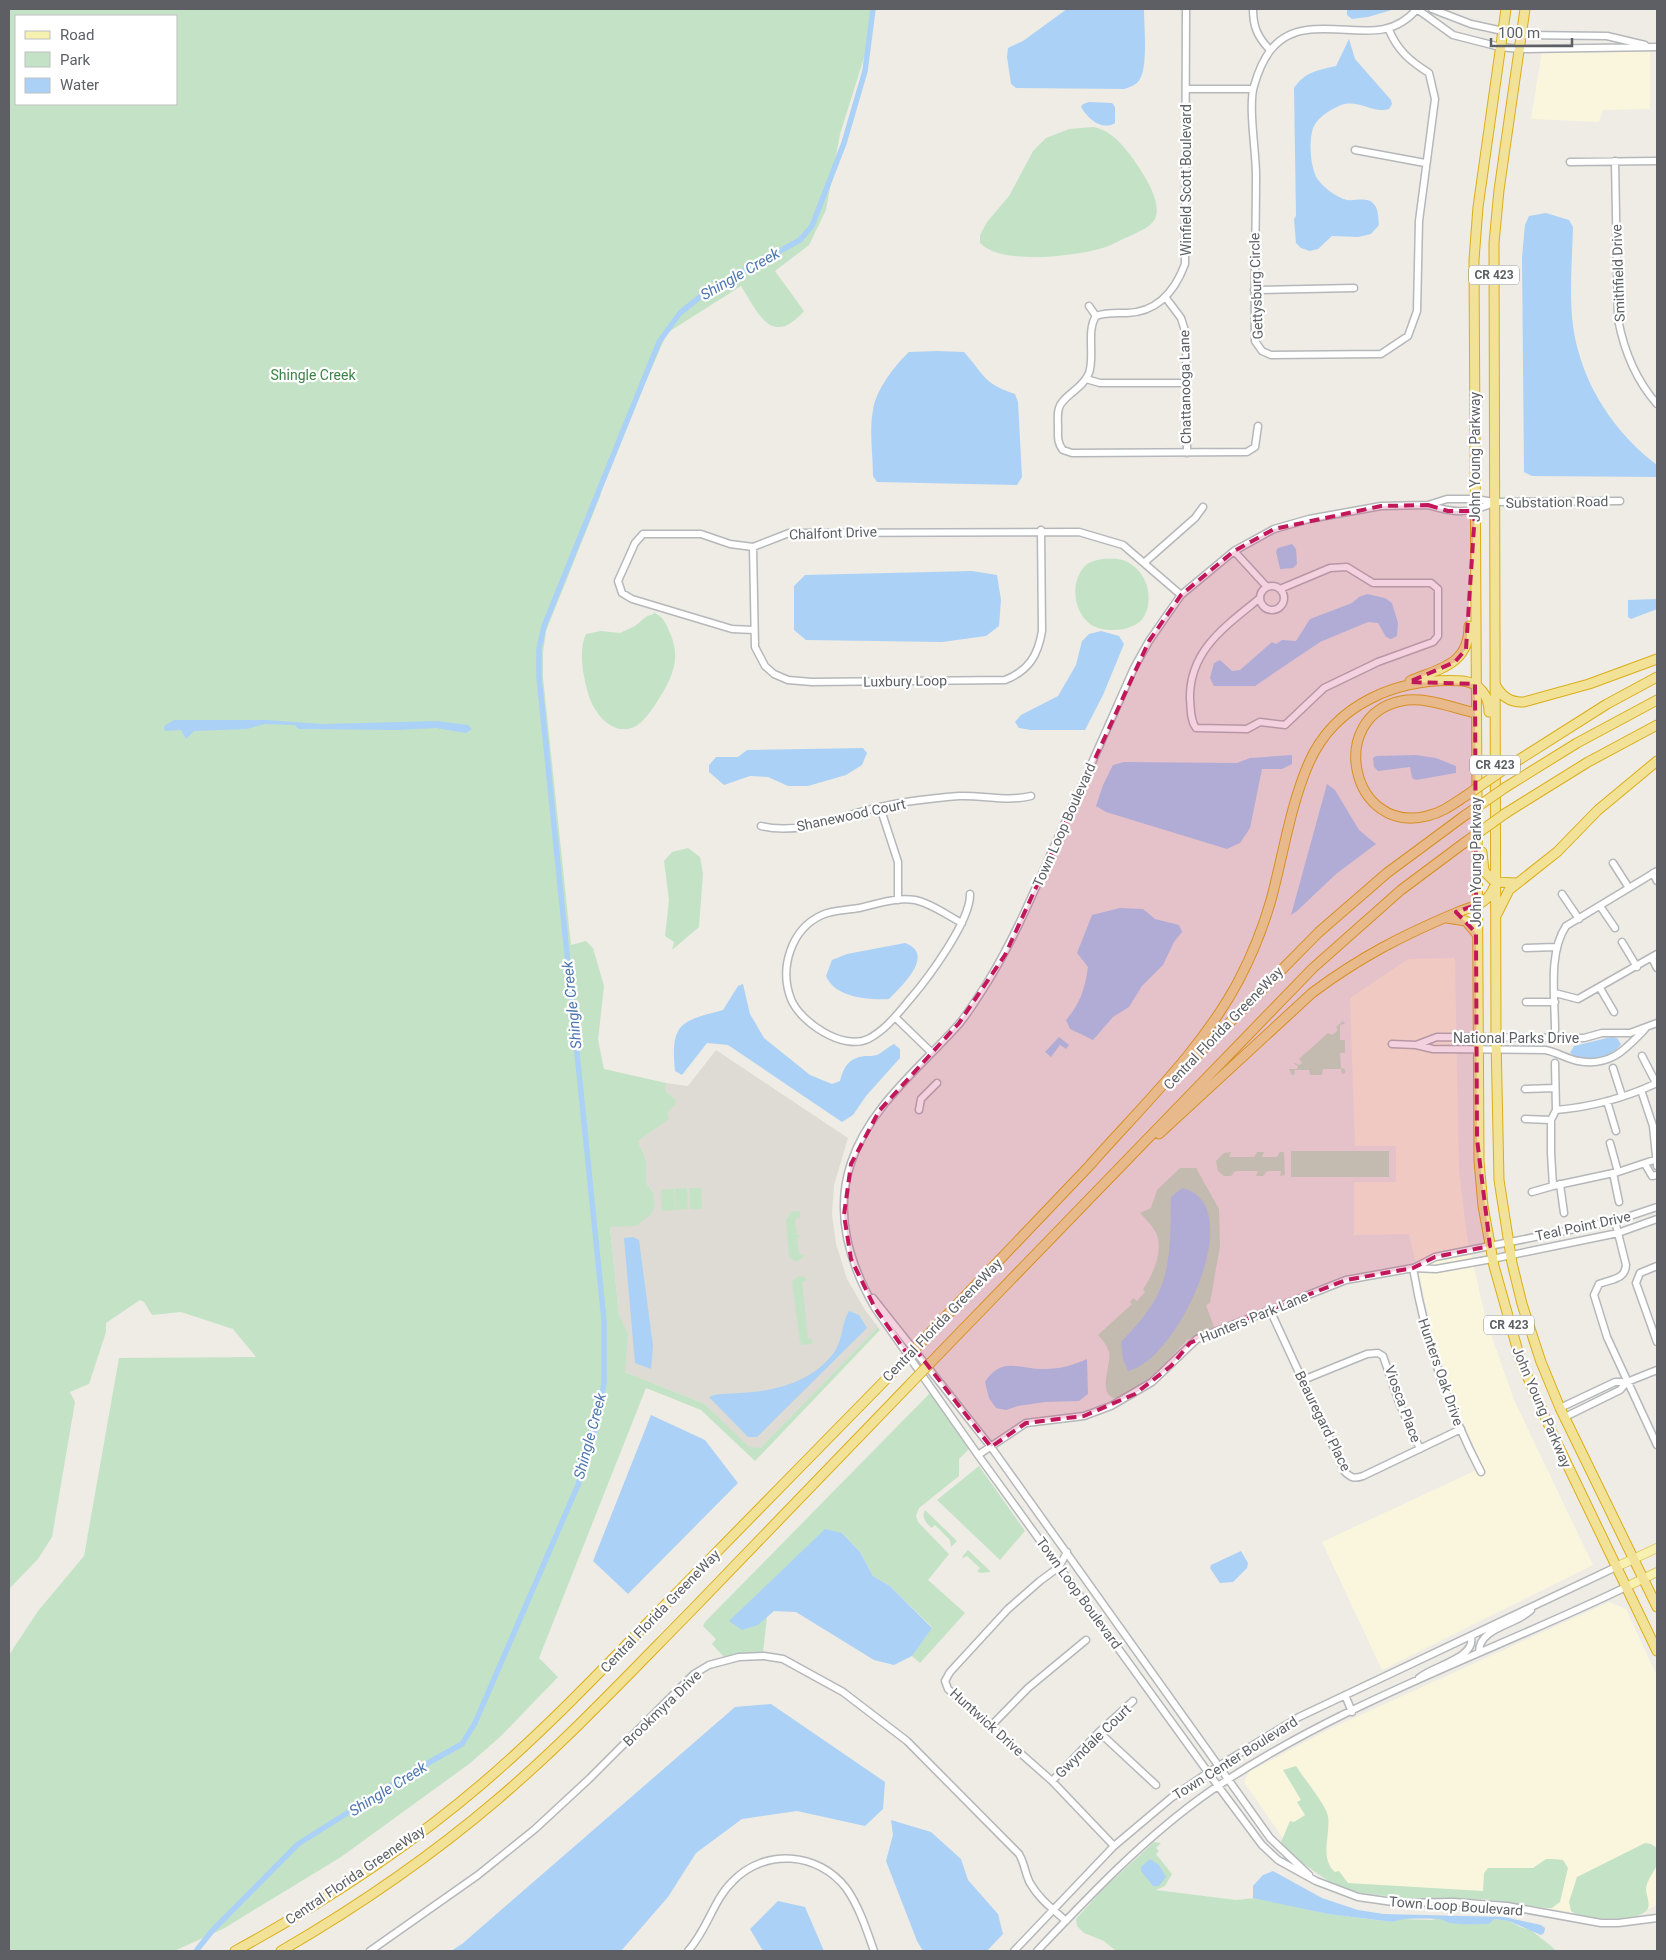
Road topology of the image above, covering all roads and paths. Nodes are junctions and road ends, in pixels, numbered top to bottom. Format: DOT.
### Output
graph roads {
  1 [pos="1186,9"];
  2 [pos="1253,9"];
  3 [pos="1417,9"];
  4 [pos="1432,9"];
  5 [pos="1506,9"];
  6 [pos="1525,9"];
  7 [pos="1447,16"];
  8 [pos="1442,28"];
  9 [pos="1389,30"];
  10 [pos="1503,31"];
  11 [pos="1521,35"];
  12 [pos="1500,47"];
  13 [pos="1654,47"];
  14 [pos="1520,48"];
  15 [pos="1269,49"];
  16 [pos="1186,89"];
  17 [pos="1253,89"];
  18 [pos="1355,150"];
  19 [pos="1615,161"];
  20 [pos="1657,161"];
  21 [pos="1570,162"];
  22 [pos="1425,163"];
  23 [pos="1354,288"];
  24 [pos="1254,290"];
  25 [pos="1166,298"];
  26 [pos="1089,306"];
  27 [pos="1096,316"];
  28 [pos="1086,379"];
  29 [pos="1186,382"];
  30 [pos="1657,404"];
  31 [pos="1258,426"];
  32 [pos="1187,452"];
  33 [pos="1475,499"];
  34 [pos="1620,501"];
  35 [pos="1494,502"];
  36 [pos="1428,505"];
  37 [pos="1202,507"];
  38 [pos="1475,511"];
  39 [pos="1040,530"];
  40 [pos="1475,541"];
  41 [pos="753,547"];
  42 [pos="1234,551"];
  43 [pos="1145,562"];
  44 [pos="1267,587"];
  45 [pos="1280,589"];
  46 [pos="1181,595"];
  47 [pos="1260,598"];
  48 [pos="754,630"];
  49 [pos="1657,659"];
  50 [pos="1657,677"];
  51 [pos="1475,684"];
  52 [pos="1495,684"];
  53 [pos="1398,686"];
  54 [pos="1657,700"];
  55 [pos="1476,713"];
  56 [pos="1657,724"];
  57 [pos="1476,749"];
  58 [pos="1657,761"];
  59 [pos="1031,796"];
  60 [pos="880,807"];
  61 [pos="761,826"];
  62 [pos="1495,841"];
  63 [pos="1613,863"];
  64 [pos="1655,872"];
  65 [pos="1657,881"];
  66 [pos="1495,882"];
  67 [pos="1517,883"];
  68 [pos="1629,888"];
  69 [pos="970,894"];
  70 [pos="1562,894"];
  71 [pos="898,900"];
  72 [pos="1476,905"];
  73 [pos="1600,906"];
  74 [pos="1444,918"];
  75 [pos="1579,919"];
  76 [pos="1495,922"];
  77 [pos="962,924"];
  78 [pos="1615,928"];
  79 [pos="1476,933"];
  80 [pos="1622,942"];
  81 [pos="1556,947"];
  82 [pos="1526,948"];
  83 [pos="1654,956"];
  84 [pos="1637,967"];
  85 [pos="1657,968"];
  86 [pos="1600,988"];
  87 [pos="1555,993"];
  88 [pos="1526,1002"];
  89 [pos="1555,1002"];
  90 [pos="1614,1012"];
  91 [pos="895,1017"];
  92 [pos="1657,1022"];
  93 [pos="1646,1029"];
  94 [pos="1555,1030"];
  95 [pos="1477,1037"];
  96 [pos="1496,1039"];
  97 [pos="1560,1040"];
  98 [pos="1392,1044"];
  99 [pos="1416,1045"];
  100 [pos="1477,1049"];
  101 [pos="1496,1050"];
  102 [pos="931,1052"];
  103 [pos="1558,1052"];
  104 [pos="1642,1056"];
  105 [pos="1555,1063"];
  106 [pos="1613,1068"];
  107 [pos="937,1083"];
  108 [pos="1657,1083"];
  109 [pos="1555,1088"];
  110 [pos="1525,1089"];
  111 [pos="1641,1090"];
  112 [pos="1622,1096"];
  113 [pos="1607,1101"];
  114 [pos="919,1110"];
  115 [pos="1556,1110"];
  116 [pos="1525,1119"];
  117 [pos="1551,1120"];
  118 [pos="1616,1130"];
  119 [pos="1610,1143"];
  120 [pos="1657,1162"];
  121 [pos="1644,1164"];
  122 [pos="1090,1165"];
  123 [pos="1615,1173"];
  124 [pos="1657,1175"];
  125 [pos="1106,1180"];
  126 [pos="1557,1185"];
  127 [pos="1532,1192"];
  128 [pos="1619,1202"];
  129 [pos="1657,1207"];
  130 [pos="1564,1213"];
  131 [pos="1657,1220"];
  132 [pos="1615,1221"];
  133 [pos="1618,1233"];
  134 [pos="1508,1242"];
  135 [pos="1490,1246"];
  136 [pos="1510,1254"];
  137 [pos="1492,1259"];
  138 [pos="1657,1266"];
  139 [pos="1413,1268"];
  140 [pos="862,1285"];
  141 [pos="1270,1310"];
  142 [pos="1657,1339"];
  143 [pos="1657,1370"];
  144 [pos="1303,1380"];
  145 [pos="1627,1382"];
  146 [pos="1560,1408"];
  147 [pos="1565,1417"];
  148 [pos="1461,1429"];
  149 [pos="1657,1445"];
  150 [pos="991,1447"];
  151 [pos="1420,1449"];
  152 [pos="978,1455"];
  153 [pos="1481,1472"];
  154 [pos="1657,1548"];
  155 [pos="1067,1552"];
  156 [pos="1634,1559"];
  157 [pos="1059,1567"];
  158 [pos="1616,1567"];
  159 [pos="1657,1572"];
  160 [pos="1644,1579"];
  161 [pos="1626,1587"];
  162 [pos="1534,1607"];
  163 [pos="1657,1607"];
  164 [pos="1471,1637"];
  165 [pos="1086,1640"];
  166 [pos="1657,1651"];
  167 [pos="1480,1652"];
  168 [pos="1412,1683"];
  169 [pos="1345,1695"];
  170 [pos="1134,1701"];
  171 [pos="1352,1712"];
  172 [pos="990,1727"];
  173 [pos="1099,1732"];
  174 [pos="1220,1765"];
  175 [pos="1209,1772"];
  176 [pos="1229,1779"];
  177 [pos="1052,1781"];
  178 [pos="1156,1785"];
  179 [pos="1218,1786"];
  180 [pos="1114,1846"];
  181 [pos="1316,1881"];
  182 [pos="1053,1910"];
  183 [pos="1657,1918"];
  184 [pos="1066,1921"];
  185 [pos="690,1949"];
  186 [pos="235,1951"];
  187 [pos="280,1951"];
  188 [pos="370,1951"];
  189 [pos="699,1951"];
  190 [pos="874,1951"];
  191 [pos="1014,1951"];
  192 [pos="1037,1951"];
  1 -- 16 [label="street, Winfield Scott Boulevard"];
  2 -- 15 [label="street"];
  3 -- 8 [label="street"];
  3 -- 9 [label="street"];
  4 -- 7 [label="street"];
  5 -- 10 [label="highway, John Young Parkway / CR 423"];
  6 -- 11 [label="highway, John Young Parkway / CR 423"];
  7 -- 8 [label="street"];
  7 -- 10 [label="street"];
  8 -- 12 [label="street"];
  9 -- 15 [label="street"];
  9 -- 22 [label="street, Gettysburg Circle"];
  10 -- 11 [label="street"];
  10 -- 12 [label="highway, John Young Parkway / CR 423"];
  11 -- 13 [label="street"];
  11 -- 14 [label="highway, John Young Parkway / CR 423"];
  12 -- 14 [label="street"];
  12 -- 33 [label="highway, John Young Parkway / CR 423"];
  13 -- 14 [label="street"];
  14 -- 35 [label="highway, John Young Parkway / CR 423"];
  15 -- 17 [label="street, Gettysburg Circle"];
  16 -- 17 [label="street"];
  16 -- 25 [label="street, Winfield Scott Boulevard"];
  17 -- 24 [label="street, Gettysburg Circle"];
  18 -- 22 [label="street"];
  19 -- 20 [label="street"];
  19 -- 21 [label="street"];
  19 -- 30 [label="street, Smithfield Drive"];
  22 -- 24 [label="street, Gettysburg Circle"];
  23 -- 24 [label="street"];
  25 -- 27 [label="street, Winfield Scott Boulevard"];
  25 -- 29 [label="street, Chattanooga Lane"];
  26 -- 27 [label="street"];
  27 -- 28 [label="street"];
  28 -- 29 [label="street"];
  28 -- 32 [label="street"];
  29 -- 32 [label="street, Chattanooga Lane"];
  31 -- 32 [label="street"];
  33 -- 35 [label="street, Town Loop Boulevard"];
  33 -- 36 [label="street, Town Loop Boulevard"];
  33 -- 38 [label="highway, John Young Parkway / CR 423"];
  34 -- 35 [label="street, Substation Road"];
  35 -- 38 [label="street, Town Loop Boulevard"];
  35 -- 52 [label="highway, John Young Parkway / CR 423"];
  36 -- 38 [label="street, Town Loop Boulevard"];
  36 -- 42 [label="street, Town Loop Boulevard"];
  37 -- 43 [label="street"];
  38 -- 40 [label="highway, John Young Parkway / CR 423"];
  39 -- 41 [label="street, Chalfont Drive"];
  39 -- 43 [label="street, Chalfont Drive"];
  39 -- 48 [label="street, Luxbury Loop"];
  40 -- 51 [label="highway, John Young Parkway / CR 423"];
  40 -- 53 [label="highway"];
  41 -- 48 [label="street, Luxbury Loop"];
  41 -- 48 [label="street"];
  42 -- 44 [label="street"];
  42 -- 46 [label="street, Town Loop Boulevard"];
  43 -- 46 [label="street, Chalfont Drive"];
  44 -- 45 [label="street"];
  44 -- 47 [label="street"];
  45 -- 47 [label="street"];
  45 -- 47 [label="street"];
  46 -- 102 [label="street, Town Loop Boulevard"];
  49 -- 52 [label="highway"];
  50 -- 55 [label="highway, bridge"];
  51 -- 53 [label="highway"];
  51 -- 55 [label="highway, John Young Parkway / CR 423"];
  51 -- 62 [label="highway"];
  52 -- 62 [label="highway, John Young Parkway / CR 423"];
  53 -- 122 [label="highway"];
  54 -- 122 [label="highway, Central Florida GreeneWay, bridge"];
  55 -- 57 [label="highway, John Young Parkway / CR 423"];
  56 -- 125 [label="highway, Central Florida GreeneWay, bridge"];
  57 -- 66 [label="highway"];
  57 -- 72 [label="highway, John Young Parkway / CR 423"];
  58 -- 67 [label="highway"];
  59 -- 60 [label="street, Shanewood Court"];
  60 -- 61 [label="street, Shanewood Court"];
  60 -- 71 [label="street"];
  62 -- 66 [label="highway, John Young Parkway / CR 423"];
  63 -- 68 [label="street"];
  64 -- 65 [label="street"];
  64 -- 68 [label="street"];
  66 -- 67 [label="highway"];
  66 -- 72 [label="highway"];
  66 -- 76 [label="highway, John Young Parkway / CR 423"];
  67 -- 76 [label="highway"];
  68 -- 73 [label="street"];
  69 -- 77 [label="street"];
  70 -- 75 [label="street"];
  71 -- 77 [label="street"];
  71 -- 91 [label="street"];
  72 -- 74 [label="highway"];
  72 -- 79 [label="highway, John Young Parkway / CR 423"];
  73 -- 75 [label="street"];
  73 -- 78 [label="street"];
  74 -- 79 [label="highway"];
  74 -- 125 [label="highway"];
  75 -- 81 [label="street"];
  76 -- 96 [label="highway, John Young Parkway / CR 423"];
  77 -- 91 [label="street"];
  79 -- 95 [label="highway, John Young Parkway / CR 423"];
  80 -- 84 [label="street"];
  81 -- 82 [label="street"];
  81 -- 87 [label="street"];
  83 -- 84 [label="street"];
  83 -- 85 [label="street"];
  84 -- 86 [label="street"];
  86 -- 87 [label="street"];
  86 -- 90 [label="street"];
  87 -- 89 [label="street"];
  88 -- 89 [label="street"];
  89 -- 94 [label="street"];
  91 -- 102 [label="street"];
  92 -- 93 [label="street, National Parks Drive"];
  93 -- 97 [label="street, National Parks Drive"];
  93 -- 103 [label="street, National Parks Drive"];
  95 -- 96 [label="street, National Parks Drive"];
  95 -- 99 [label="street, National Parks Drive"];
  95 -- 100 [label="highway, John Young Parkway / CR 423"];
  96 -- 97 [label="street, National Parks Drive"];
  96 -- 101 [label="highway, John Young Parkway / CR 423"];
  97 -- 103 [label="street"];
  98 -- 99 [label="street, National Parks Drive"];
  99 -- 100 [label="street, National Parks Drive"];
  100 -- 101 [label="street, National Parks Drive"];
  100 -- 135 [label="highway, John Young Parkway / CR 423"];
  101 -- 103 [label="street, National Parks Drive"];
  101 -- 134 [label="highway, John Young Parkway / CR 423"];
  102 -- 140 [label="street, Town Loop Boulevard"];
  104 -- 108 [label="street"];
  105 -- 109 [label="street"];
  106 -- 112 [label="street"];
  107 -- 114 [label="street"];
  108 -- 111 [label="street"];
  109 -- 110 [label="street"];
  109 -- 115 [label="street"];
  111 -- 112 [label="street"];
  111 -- 120 [label="street"];
  112 -- 113 [label="street"];
  113 -- 115 [label="street"];
  113 -- 118 [label="street"];
  115 -- 117 [label="street"];
  116 -- 117 [label="street"];
  117 -- 126 [label="street"];
  119 -- 123 [label="street"];
  120 -- 121 [label="street"];
  121 -- 123 [label="street"];
  121 -- 124 [label="street"];
  122 -- 186 [label="highway, Central Florida GreeneWay, bridge"];
  123 -- 126 [label="street"];
  123 -- 128 [label="street"];
  125 -- 187 [label="highway, Central Florida GreeneWay, bridge"];
  126 -- 127 [label="street"];
  126 -- 130 [label="street"];
  129 -- 132 [label="street, Teal Point Drive"];
  131 -- 133 [label="street, Teal Point Drive"];
  132 -- 133 [label="street"];
  132 -- 134 [label="street, Teal Point Drive"];
  133 -- 136 [label="street, Teal Point Drive"];
  133 -- 145 [label="street"];
  134 -- 135 [label="street, Hunters Park Lane"];
  134 -- 136 [label="highway, John Young Parkway / CR 423"];
  135 -- 137 [label="highway, John Young Parkway / CR 423"];
  135 -- 139 [label="street, Hunters Park Lane"];
  136 -- 137 [label="street, Hunters Park Lane"];
  136 -- 146 [label="highway, John Young Parkway / CR 423"];
  137 -- 139 [label="street, Hunters Park Lane"];
  137 -- 158 [label="highway, John Young Parkway / CR 423"];
  138 -- 142 [label="street"];
  139 -- 141 [label="street, Hunters Park Lane"];
  139 -- 148 [label="street, Hunters Oak Drive"];
  140 -- 150 [label="street, Town Loop Boulevard"];
  140 -- 152 [label="street, Town Loop Boulevard"];
  141 -- 144 [label="street, Beauregard Place"];
  141 -- 150 [label="street, Hunters Park Lane"];
  143 -- 145 [label="street"];
  144 -- 151 [label="street, Beauregard Place"];
  144 -- 151 [label="street, Viosca Place"];
  145 -- 146 [label="street"];
  145 -- 147 [label="street"];
  145 -- 149 [label="street"];
  146 -- 147 [label="highway, John Young Parkway / CR 423"];
  147 -- 156 [label="highway, John Young Parkway / CR 423"];
  148 -- 151 [label="street, Beauregard Place"];
  148 -- 153 [label="street, Hunters Oak Drive"];
  150 -- 152 [label="street, Hunters Park Lane"];
  150 -- 155 [label="street, Town Loop Boulevard"];
  152 -- 157 [label="street, Town Loop Boulevard"];
  154 -- 156 [label="main road, Town Center Boulevard"];
  155 -- 157 [label="street, Huntwick Drive"];
  155 -- 174 [label="street, Town Loop Boulevard"];
  156 -- 158 [label="main road, Town Center Boulevard"];
  156 -- 160 [label="highway, John Young Parkway / CR 423"];
  157 -- 172 [label="street, Huntwick Drive"];
  157 -- 175 [label="street, Town Loop Boulevard"];
  158 -- 161 [label="highway, John Young Parkway / CR 423"];
  158 -- 162 [label="street, Town Center Boulevard"];
  159 -- 160 [label="main road, Town Center Boulevard"];
  160 -- 161 [label="main road, Town Center Boulevard"];
  160 -- 163 [label="highway, John Young Parkway / CR 423"];
  161 -- 166 [label="highway, John Young Parkway / CR 423"];
  161 -- 167 [label="street, Town Center Boulevard"];
  162 -- 164 [label="street, Town Center Boulevard"];
  162 -- 167 [label="street, Town Center Boulevard"];
  164 -- 168 [label="street, Town Center Boulevard"];
  164 -- 169 [label="street, Town Center Boulevard"];
  165 -- 172 [label="street"];
  167 -- 168 [label="street, Town Center Boulevard"];
  168 -- 171 [label="street, Town Center Boulevard"];
  169 -- 171 [label="street"];
  169 -- 174 [label="street, Town Center Boulevard"];
  170 -- 173 [label="street, Gwyndale Court"];
  171 -- 176 [label="street, Town Center Boulevard"];
  172 -- 177 [label="street, Huntwick Drive"];
  173 -- 177 [label="street, Gwyndale Court"];
  173 -- 178 [label="street"];
  174 -- 175 [label="street, Town Center Boulevard"];
  174 -- 176 [label="street, Town Loop Boulevard"];
  175 -- 179 [label="street, Town Loop Boulevard"];
  175 -- 180 [label="street, Town Center Boulevard"];
  176 -- 179 [label="street, Town Center Boulevard"];
  176 -- 181 [label="street, Town Loop Boulevard"];
  177 -- 180 [label="street, Huntwick Drive"];
  179 -- 181 [label="street, Town Loop Boulevard"];
  179 -- 184 [label="street, Town Center Boulevard"];
  180 -- 182 [label="street, Town Center Boulevard"];
  181 -- 183 [label="street, Town Loop Boulevard"];
  182 -- 184 [label="street, Brookmyra Drive"];
  182 -- 188 [label="street, Brookmyra Drive"];
  182 -- 191 [label="street, Town Center Boulevard"];
  184 -- 192 [label="street, Town Center Boulevard"];
  185 -- 189 [label="street"];
  185 -- 190 [label="street"];
}
